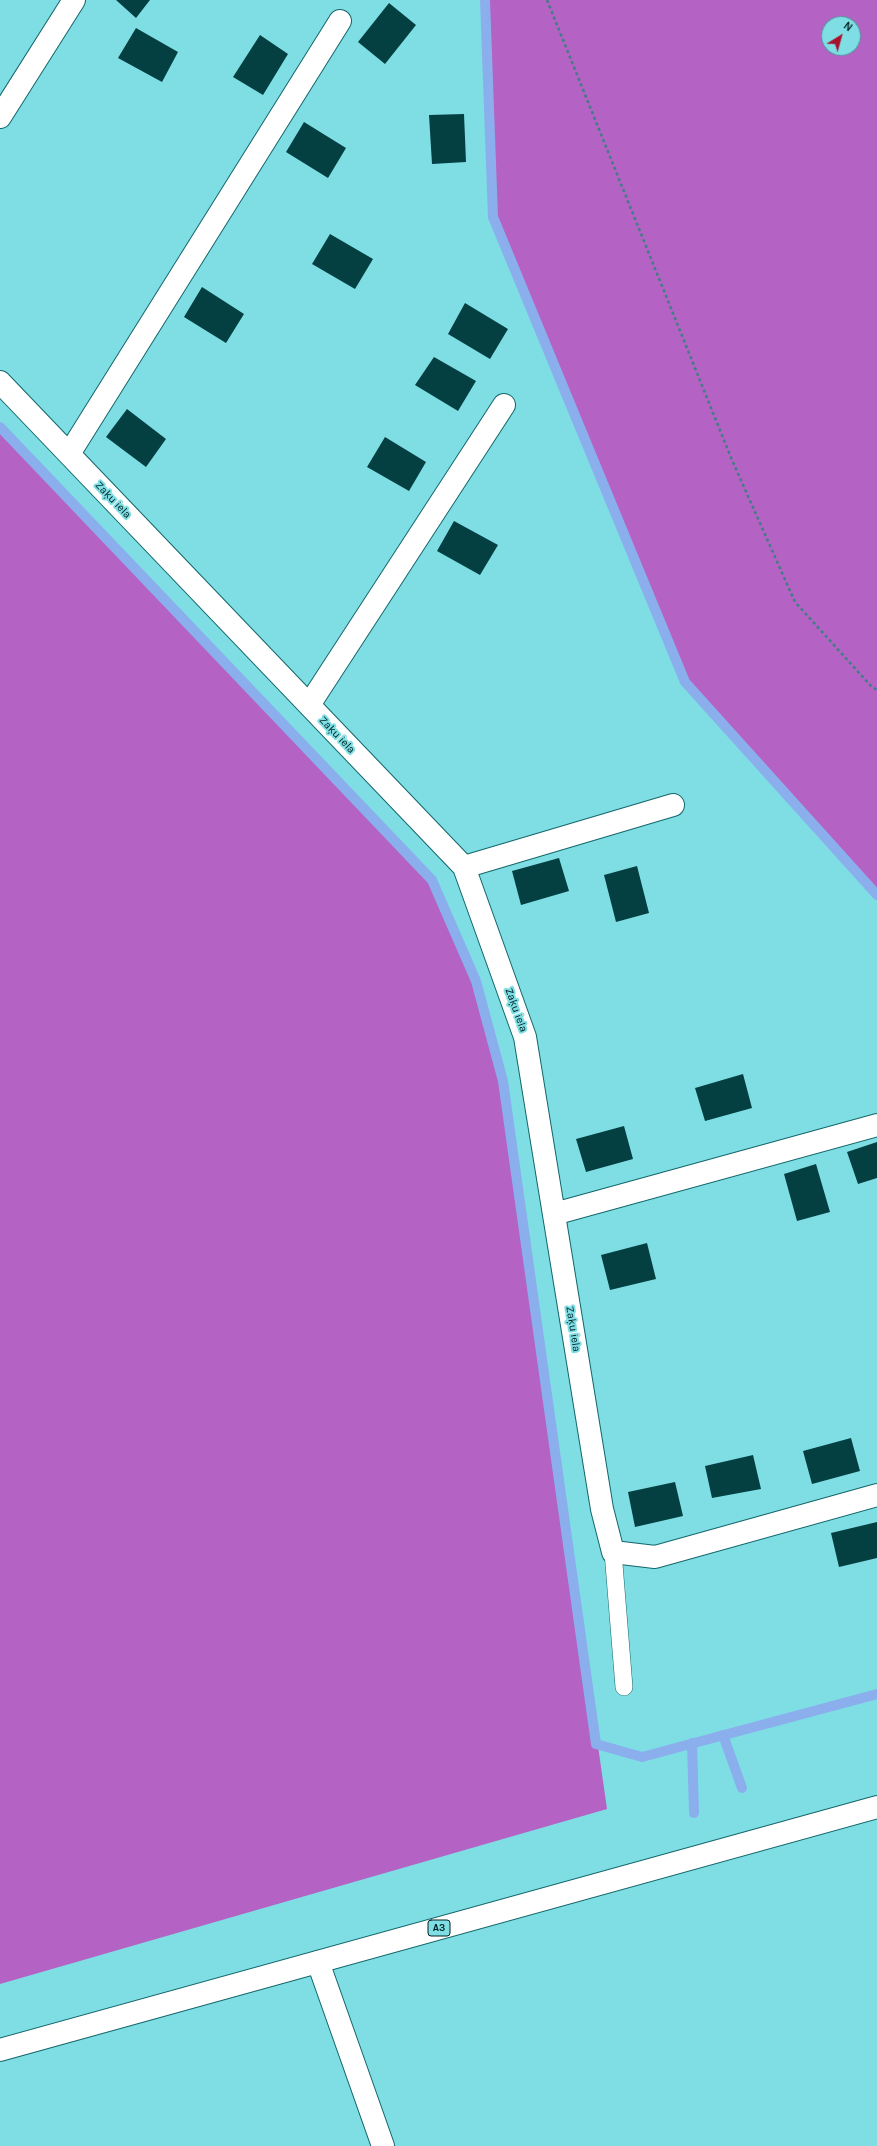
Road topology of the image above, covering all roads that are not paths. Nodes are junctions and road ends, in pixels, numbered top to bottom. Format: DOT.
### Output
graph roads {
  1 [pos="74,0"];
  2 [pos="340,21"];
  3 [pos="0,117"];
  4 [pos="0,382"];
  5 [pos="504,405"];
  6 [pos="69,454"];
  7 [pos="309,705"];
  8 [pos="672,805"];
  9 [pos="464,868"];
  10 [pos="877,1125"];
  11 [pos="554,1214"];
  12 [pos="877,1495"];
  13 [pos="613,1552"];
  14 [pos="624,1687"];
  15 [pos="877,1807"];
  16 [pos="318,1962"];
  17 [pos="0,2050"];
  18 [pos="383,2146"];
  1 -- 3 [label="main road"];
  2 -- 6 [label="main road"];
  4 -- 6 [label="main road, Zaķu iela"];
  5 -- 7 [label="main road"];
  6 -- 7 [label="main road, Zaķu iela"];
  7 -- 9 [label="main road, Zaķu iela"];
  8 -- 9 [label="main road"];
  9 -- 11 [label="main road, Zaķu iela"];
  10 -- 11 [label="main road"];
  11 -- 13 [label="main road, Zaķu iela"];
  12 -- 13 [label="main road"];
  13 -- 14 [label="lane"];
  15 -- 16 [label="main road, A3"];
  16 -- 17 [label="main road, A3"];
  16 -- 18 [label="main road"];
}
